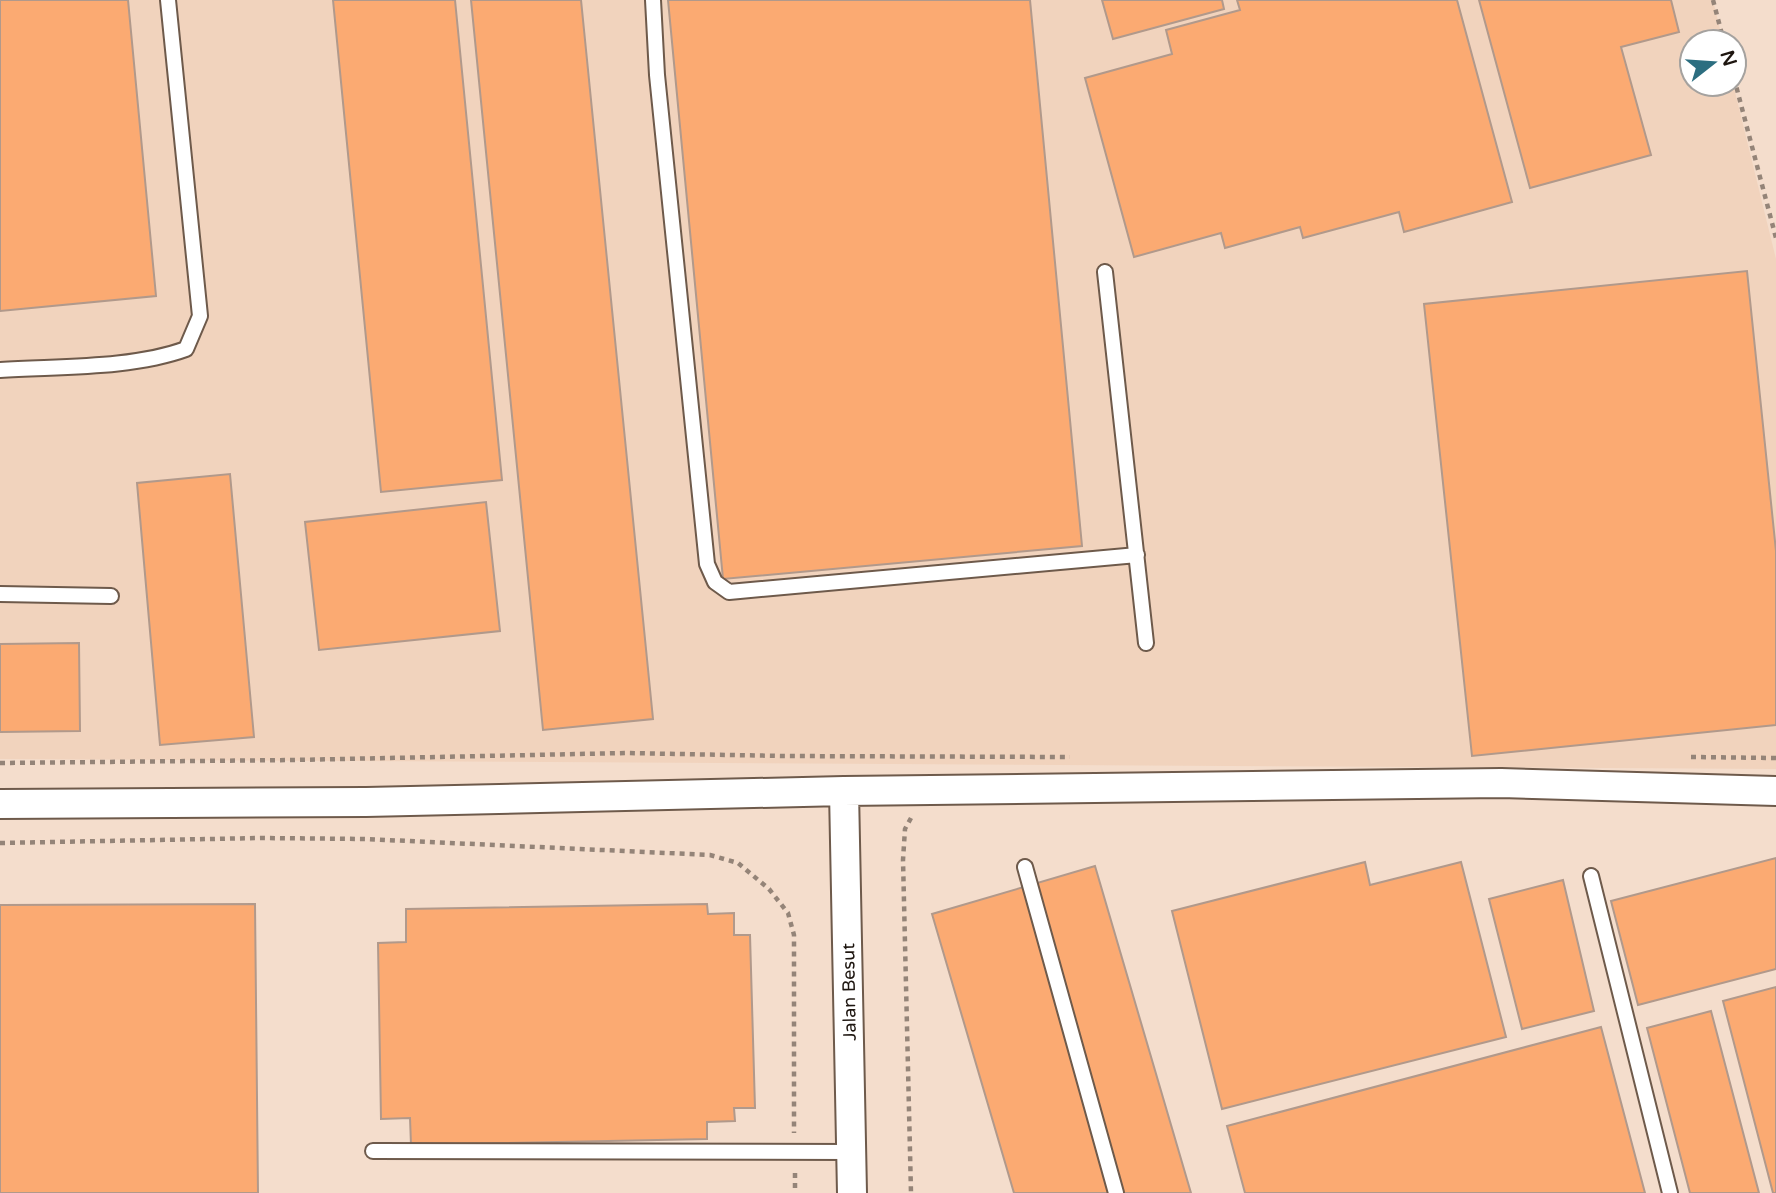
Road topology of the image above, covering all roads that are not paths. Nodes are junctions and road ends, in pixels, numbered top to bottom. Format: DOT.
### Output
graph roads {
  1 [pos="168,0"];
  2 [pos="653,0"];
  3 [pos="1105,272"];
  4 [pos="0,370"];
  5 [pos="1137,555"];
  6 [pos="0,594"];
  7 [pos="111,596"];
  8 [pos="1146,643"];
  9 [pos="844,791"];
  10 [pos="1776,791"];
  11 [pos="0,804"];
  12 [pos="1025,867"];
  13 [pos="1591,876"];
  14 [pos="373,1151"];
  15 [pos="852,1152"];
  16 [pos="852,1193"];
  17 [pos="1116,1193"];
  18 [pos="1670,1193"];
  1 -- 4 [label="lane"];
  2 -- 5 [label="lane"];
  3 -- 5 [label="lane"];
  5 -- 8 [label="lane"];
  6 -- 7 [label="lane"];
  9 -- 10 [label="street"];
  9 -- 11 [label="street"];
  9 -- 15 [label="street, Jalan Besut"];
  12 -- 17 [label="lane"];
  13 -- 18 [label="lane"];
  14 -- 15 [label="lane"];
  15 -- 16 [label="street, Jalan Besut"];
}
